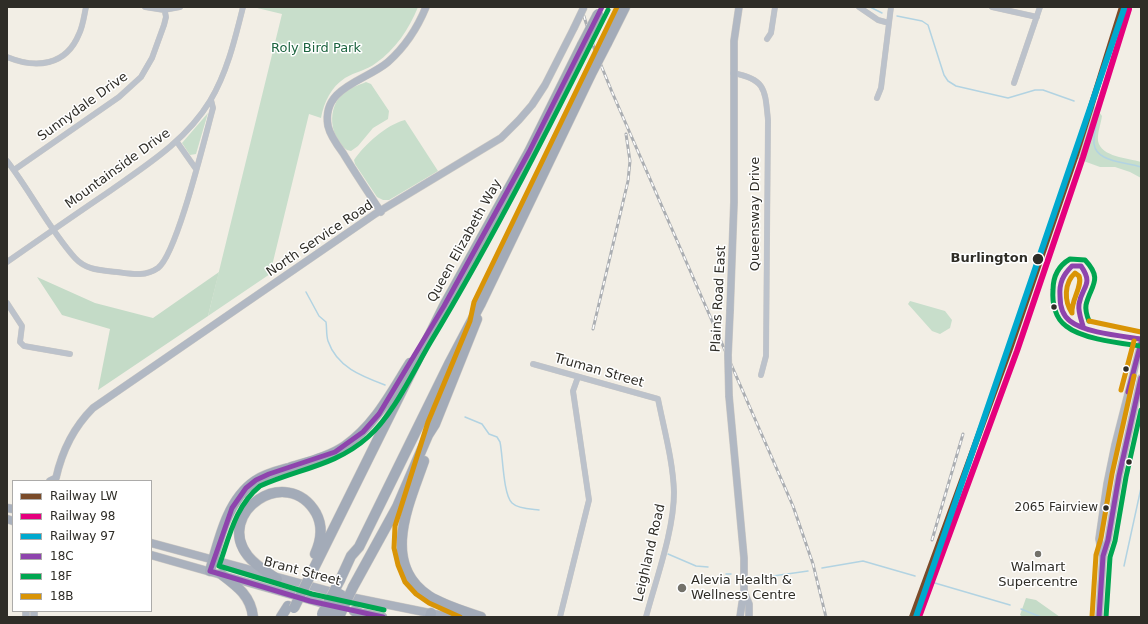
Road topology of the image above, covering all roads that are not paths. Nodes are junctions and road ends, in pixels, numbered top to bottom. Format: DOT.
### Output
graph roads {
  1 [pos="86,7"];
  2 [pos="145,7"];
  3 [pos="180,7"];
  4 [pos="243,7"];
  5 [pos="426,7"];
  6 [pos="584,7"];
  7 [pos="625,7"];
  8 [pos="739,7"];
  9 [pos="775,7"];
  10 [pos="859,7"];
  11 [pos="891,7"];
  12 [pos="992,7"];
  13 [pos="1040,7"];
  14 [pos="164,9"];
  15 [pos="600,10"];
  16 [pos="1037,17"];
  17 [pos="889,24"];
  18 [pos="767,39"];
  19 [pos="7,57"];
  20 [pos="734,73"];
  21 [pos="1014,84"];
  22 [pos="877,98"];
  23 [pos="211,100"];
  24 [pos="177,142"];
  25 [pos="7,161"];
  26 [pos="196,169"];
  27 [pos="14,170"];
  28 [pos="381,212"];
  29 [pos="53,230"];
  30 [pos="7,262"];
  31 [pos="7,303"];
  32 [pos="480,305"];
  33 [pos="444,306"];
  34 [pos="1141,343"];
  35 [pos="70,354"];
  36 [pos="533,364"];
  37 [pos="761,375"];
  38 [pos="578,377"];
  39 [pos="1141,378"];
  40 [pos="658,399"];
  41 [pos="435,424"];
  42 [pos="55,480"];
  43 [pos="152,543"];
  44 [pos="152,555"];
  45 [pos="1103,556"];
  46 [pos="213,559"];
  47 [pos="210,571"];
  48 [pos="221,574"];
  49 [pos="309,574"];
  50 [pos="277,578"];
  51 [pos="346,584"];
  52 [pos="744,591"];
  53 [pos="290,610"];
  54 [pos="354,611"];
  55 [pos="431,615"];
  56 [pos="328,616"];
  57 [pos="253,617"];
  58 [pos="281,617"];
  59 [pos="369,617"];
  60 [pos="383,617"];
  61 [pos="449,617"];
  62 [pos="481,617"];
  63 [pos="560,617"];
  64 [pos="646,617"];
  65 [pos="740,617"];
  66 [pos="749,617"];
  67 [pos="1099,617"];
  1 -- 19 [label="street"];
  2 -- 14 [label="street"];
  3 -- 14 [label="street"];
  4 -- 23 [label="street, Mountainside Drive"];
  5 -- 28 [label="main road"];
  6 -- 28 [label="main road, North Service Road, bridge"];
  7 -- 32 [label="highway, bridge"];
  8 -- 20 [label="main road, Plains Road East"];
  9 -- 18 [label="street"];
  10 -- 17 [label="street"];
  11 -- 17 [label="street"];
  12 -- 16 [label="street"];
  13 -- 16 [label="street"];
  14 -- 27 [label="street, Sunnydale Drive"];
  15 -- 33 [label="highway, Queen Elizabeth Way, bridge"];
  16 -- 21 [label="street"];
  17 -- 22 [label="street"];
  20 -- 37 [label="street, Queensway Drive"];
  20 -- 52 [label="main road, Plains Road East, bridge"];
  23 -- 24 [label="street, Mountainside Drive"];
  23 -- 26 [label="street"];
  24 -- 26 [label="street"];
  24 -- 29 [label="street, Mountainside Drive"];
  25 -- 27 [label="street"];
  26 -- 29 [label="street"];
  27 -- 29 [label="street"];
  28 -- 42 [label="main road, North Service Road"];
  29 -- 30 [label="street, Mountainside Drive"];
  31 -- 35 [label="street"];
  32 -- 41 [label="highway"];
  32 -- 51 [label="highway"];
  33 -- 46 [label="highway"];
  33 -- 49 [label="highway, Queen Elizabeth Way"];
  34 -- 45 [label="main road"];
  36 -- 38 [label="street, Truman Street"];
  38 -- 40 [label="street, Truman Street"];
  38 -- 63 [label="street"];
  39 -- 45 [label="main road"];
  40 -- 64 [label="street, Leighland Road"];
  41 -- 51 [label="highway"];
  41 -- 62 [label="highway"];
  43 -- 46 [label="main road, Brant Street"];
  44 -- 47 [label="main road, Brant Street"];
  45 -- 67 [label="main road"];
  46 -- 47 [label="highway"];
  46 -- 50 [label="main road, Brant Street"];
  47 -- 48 [label="main road, Brant Street"];
  48 -- 54 [label="main road, Brant Street"];
  48 -- 57 [label="highway"];
  49 -- 50 [label="highway"];
  49 -- 53 [label="highway, Queen Elizabeth Way, bridge"];
  50 -- 55 [label="main road, Brant Street"];
  51 -- 56 [label="highway, bridge"];
  51 -- 56 [label="highway, bridge"];
  52 -- 65 [label="main road, Plains Road East"];
  52 -- 66 [label="main road, Plains Road East"];
  53 -- 58 [label="highway, Queen Elizabeth Way"];
  54 -- 59 [label="highway"];
  54 -- 60 [label="main road, Brant Street"];
  55 -- 61 [label="main road, Brant Street"];
}
